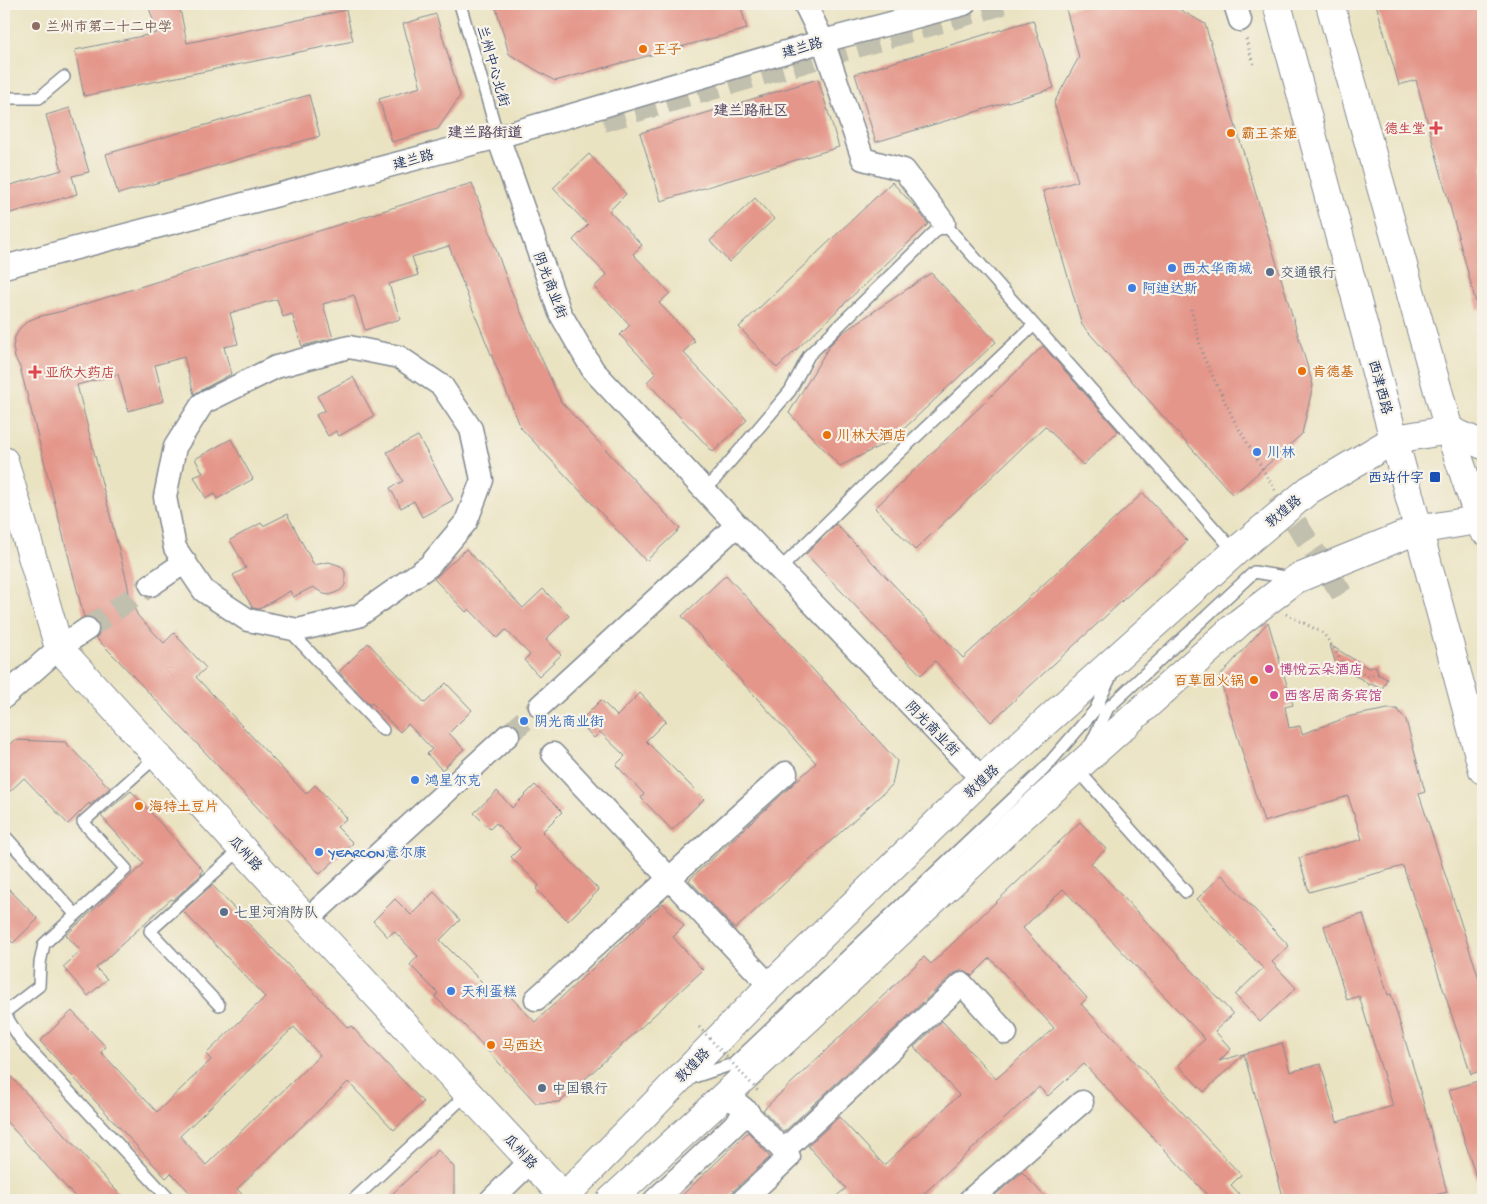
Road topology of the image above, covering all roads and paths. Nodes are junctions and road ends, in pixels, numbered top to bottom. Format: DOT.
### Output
graph roads {
  1 [pos="460,4"];
  2 [pos="805,4"];
  3 [pos="962,4"];
  4 [pos="1276,4"];
  5 [pos="1330,4"];
  6 [pos="911,10"];
  7 [pos="1238,12"];
  8 [pos="823,41"];
  9 [pos="1254,66"];
  10 [pos="64,77"];
  11 [pos="4,98"];
  12 [pos="498,137"];
  13 [pos="944,223"];
  14 [pos="4,267"];
  15 [pos="1191,309"];
  16 [pos="1034,325"];
  17 [pos="1449,430"];
  18 [pos="1394,439"];
  19 [pos="1483,445"];
  20 [pos="4,461"];
  21 [pos="705,491"];
  22 [pos="1278,495"];
  23 [pos="1482,523"];
  24 [pos="738,525"];
  25 [pos="1417,530"];
  26 [pos="1235,552"];
  27 [pos="185,562"];
  28 [pos="780,569"];
  29 [pos="1296,579"];
  30 [pos="150,585"];
  31 [pos="1266,603"];
  32 [pos="286,627"];
  33 [pos="87,629"];
  34 [pos="59,648"];
  35 [pos="1122,654"];
  36 [pos="1378,674"];
  37 [pos="4,697"];
  38 [pos="540,706"];
  39 [pos="383,730"];
  40 [pos="508,735"];
  41 [pos="553,754"];
  42 [pos="157,755"];
  43 [pos="1079,766"];
  44 [pos="1483,770"];
  45 [pos="786,773"];
  46 [pos="982,779"];
  47 [pos="4,836"];
  48 [pos="1483,845"];
  49 [pos="242,848"];
  50 [pos="1483,858"];
  51 [pos="670,878"];
  52 [pos="1186,892"];
  53 [pos="76,915"];
  54 [pos="307,920"];
  55 [pos="770,986"];
  56 [pos="536,999"];
  57 [pos="219,1006"];
  58 [pos="4,1013"];
  59 [pos="699,1027"];
  60 [pos="1006,1033"];
  61 [pos="733,1064"];
  62 [pos="674,1084"];
  63 [pos="468,1093"];
  64 [pos="760,1093"];
  65 [pos="727,1095"];
  66 [pos="1082,1102"];
  67 [pos="748,1112"];
  68 [pos="783,1150"];
  69 [pos="531,1161"];
  70 [pos="564,1199"];
  71 [pos="170,1200"];
  72 [pos="353,1200"];
  73 [pos="491,1200"];
  74 [pos="611,1200"];
  75 [pos="654,1200"];
  76 [pos="744,1200"];
  77 [pos="970,1200"];
  1 -- 12 [label="lane, 兰州中心北街"];
  2 -- 8 [label="street"];
  3 -- 6 [label="street, 建兰路"];
  4 -- 18 [label="main road, 西津西路"];
  5 -- 17 [label="main road"];
  6 -- 8 [label="street, 建兰路"];
  7 -- 9 [label="path"];
  8 -- 12 [label="street, 建兰路"];
  8 -- 13 [label="street"];
  10 -- 11 [label="lane"];
  12 -- 14 [label="street, 建兰路"];
  12 -- 21 [label="street, 阴光商业街"];
  13 -- 16 [label="lane"];
  13 -- 21 [label="lane"];
  15 -- 22 [label="path"];
  16 -- 26 [label="lane"];
  16 -- 28 [label="lane"];
  17 -- 18 [label="main road, 敦煌路"];
  17 -- 19 [label="main road"];
  17 -- 23 [label="main road"];
  18 -- 25 [label="main road, 西津西路"];
  18 -- 26 [label="main road, 敦煌路"];
  20 -- 34 [label="main road, 瓜州路"];
  21 -- 24 [label="street, 阴光商业街"];
  23 -- 25 [label="main road"];
  24 -- 28 [label="street, 阴光商业街"];
  24 -- 38 [label="street"];
  25 -- 29 [label="main road"];
  25 -- 44 [label="main road, 西津西路"];
  26 -- 35 [label="main road, 敦煌路"];
  27 -- 30 [label="street"];
  27 -- 32 [label="street"];
  27 -- 32 [label="street"];
  28 -- 46 [label="street, 阴光商业街"];
  29 -- 31 [label="main road"];
  29 -- 43 [label="lane"];
  31 -- 36 [label="path"];
  31 -- 43 [label="main road"];
  32 -- 39 [label="lane"];
  33 -- 34 [label="street"];
  34 -- 37 [label="street"];
  34 -- 42 [label="main road, 瓜州路"];
  35 -- 46 [label="main road, 敦煌路"];
  35 -- 61 [label="lane"];
  40 -- 54 [label="street"];
  41 -- 51 [label="street"];
  42 -- 49 [label="main road, 瓜州路"];
  42 -- 53 [label="lane"];
  43 -- 52 [label="lane"];
  43 -- 65 [label="main road"];
  45 -- 51 [label="street"];
  46 -- 55 [label="main road, 敦煌路"];
  47 -- 53 [label="lane"];
  48 -- 50 [label="path"];
  49 -- 54 [label="main road, 瓜州路"];
  49 -- 57 [label="lane"];
  51 -- 55 [label="street"];
  51 -- 56 [label="street"];
  53 -- 58 [label="lane"];
  54 -- 63 [label="main road, 瓜州路"];
  55 -- 62 [label="main road, 敦煌路"];
  58 -- 71 [label="lane"];
  59 -- 61 [label="path, bridge"];
  60 -- 68 [label="street"];
  61 -- 62 [label="lane"];
  61 -- 64 [label="path, bridge"];
  62 -- 70 [label="main road, 敦煌路"];
  63 -- 69 [label="main road, 瓜州路"];
  63 -- 72 [label="lane"];
  65 -- 67 [label="street"];
  65 -- 74 [label="main road"];
  66 -- 77 [label="street"];
  67 -- 68 [label="street"];
  67 -- 75 [label="street"];
  68 -- 76 [label="street"];
  69 -- 70 [label="main road, 瓜州路"];
  69 -- 73 [label="street"];
}
